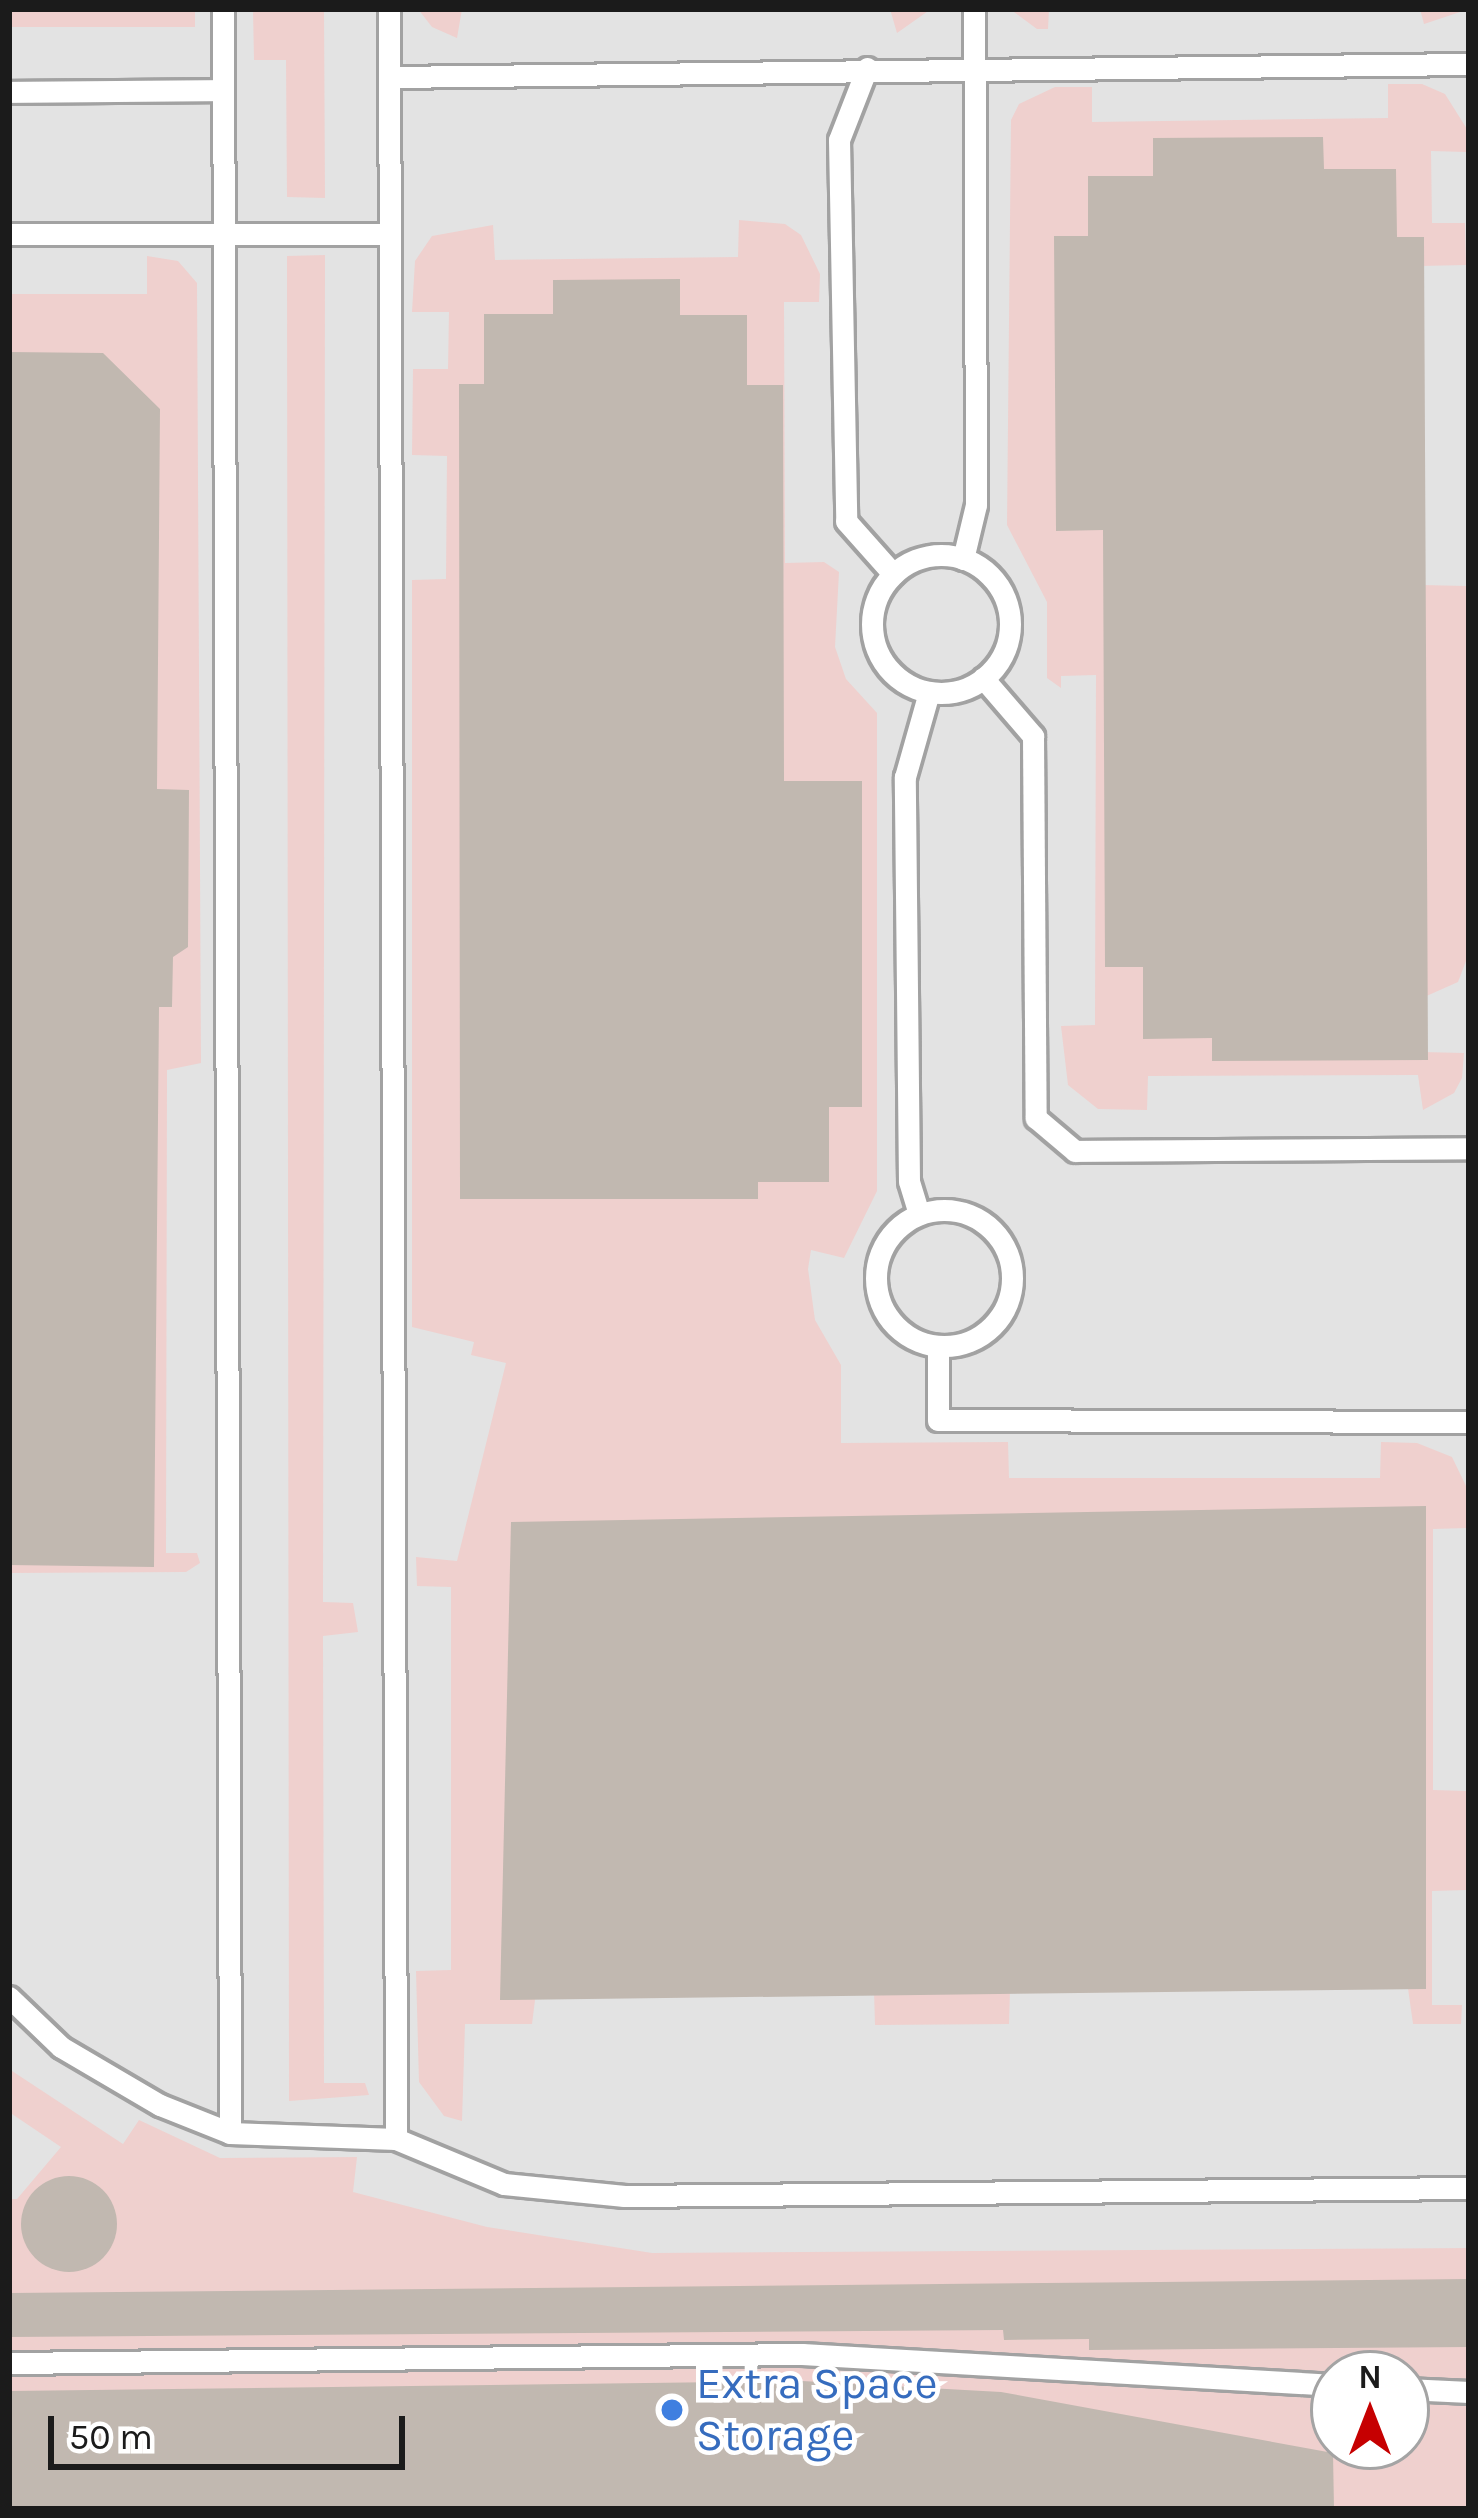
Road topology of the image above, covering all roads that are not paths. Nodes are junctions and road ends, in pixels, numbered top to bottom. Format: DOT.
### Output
graph roads {
  1 [pos="223,9"];
  2 [pos="389,9"];
  3 [pos="974,9"];
  4 [pos="1469,64"];
  5 [pos="867,68"];
  6 [pos="974,68"];
  7 [pos="389,77"];
  8 [pos="224,90"];
  9 [pos="9,92"];
  10 [pos="9,234"];
  11 [pos="224,234"];
  12 [pos="390,234"];
  13 [pos="963,559"];
  14 [pos="892,574"];
  15 [pos="983,678"];
  16 [pos="929,692"];
  17 [pos="1469,1148"];
  18 [pos="919,1214"];
  19 [pos="938,1346"];
  20 [pos="1469,1422"];
  21 [pos="9,1997"];
  22 [pos="230,2133"];
  23 [pos="396,2139"];
  24 [pos="1469,2188"];
  25 [pos="9,2362"];
  26 [pos="1310,2383"];
  27 [pos="1430,2390"];
  28 [pos="1469,2392"];
  1 -- 8 [label="lane"];
  2 -- 7 [label="lane"];
  3 -- 6 [label="lane"];
  4 -- 6 [label="lane"];
  5 -- 6 [label="lane"];
  5 -- 7 [label="lane"];
  5 -- 14 [label="lane"];
  6 -- 13 [label="lane"];
  7 -- 12 [label="lane"];
  8 -- 9 [label="lane"];
  8 -- 11 [label="lane"];
  10 -- 11 [label="lane"];
  11 -- 12 [label="lane"];
  11 -- 22 [label="lane"];
  12 -- 23 [label="lane"];
  13 -- 14 [label="lane"];
  13 -- 15 [label="lane"];
  14 -- 16 [label="lane"];
  15 -- 16 [label="lane"];
  15 -- 17 [label="lane"];
  16 -- 18 [label="lane"];
  18 -- 19 [label="lane"];
  18 -- 19 [label="lane"];
  19 -- 20 [label="lane"];
  21 -- 22 [label="lane"];
  22 -- 23 [label="lane"];
  23 -- 24 [label="lane"];
  25 -- 26 [label="lane"];
  27 -- 28 [label="lane"];
}
